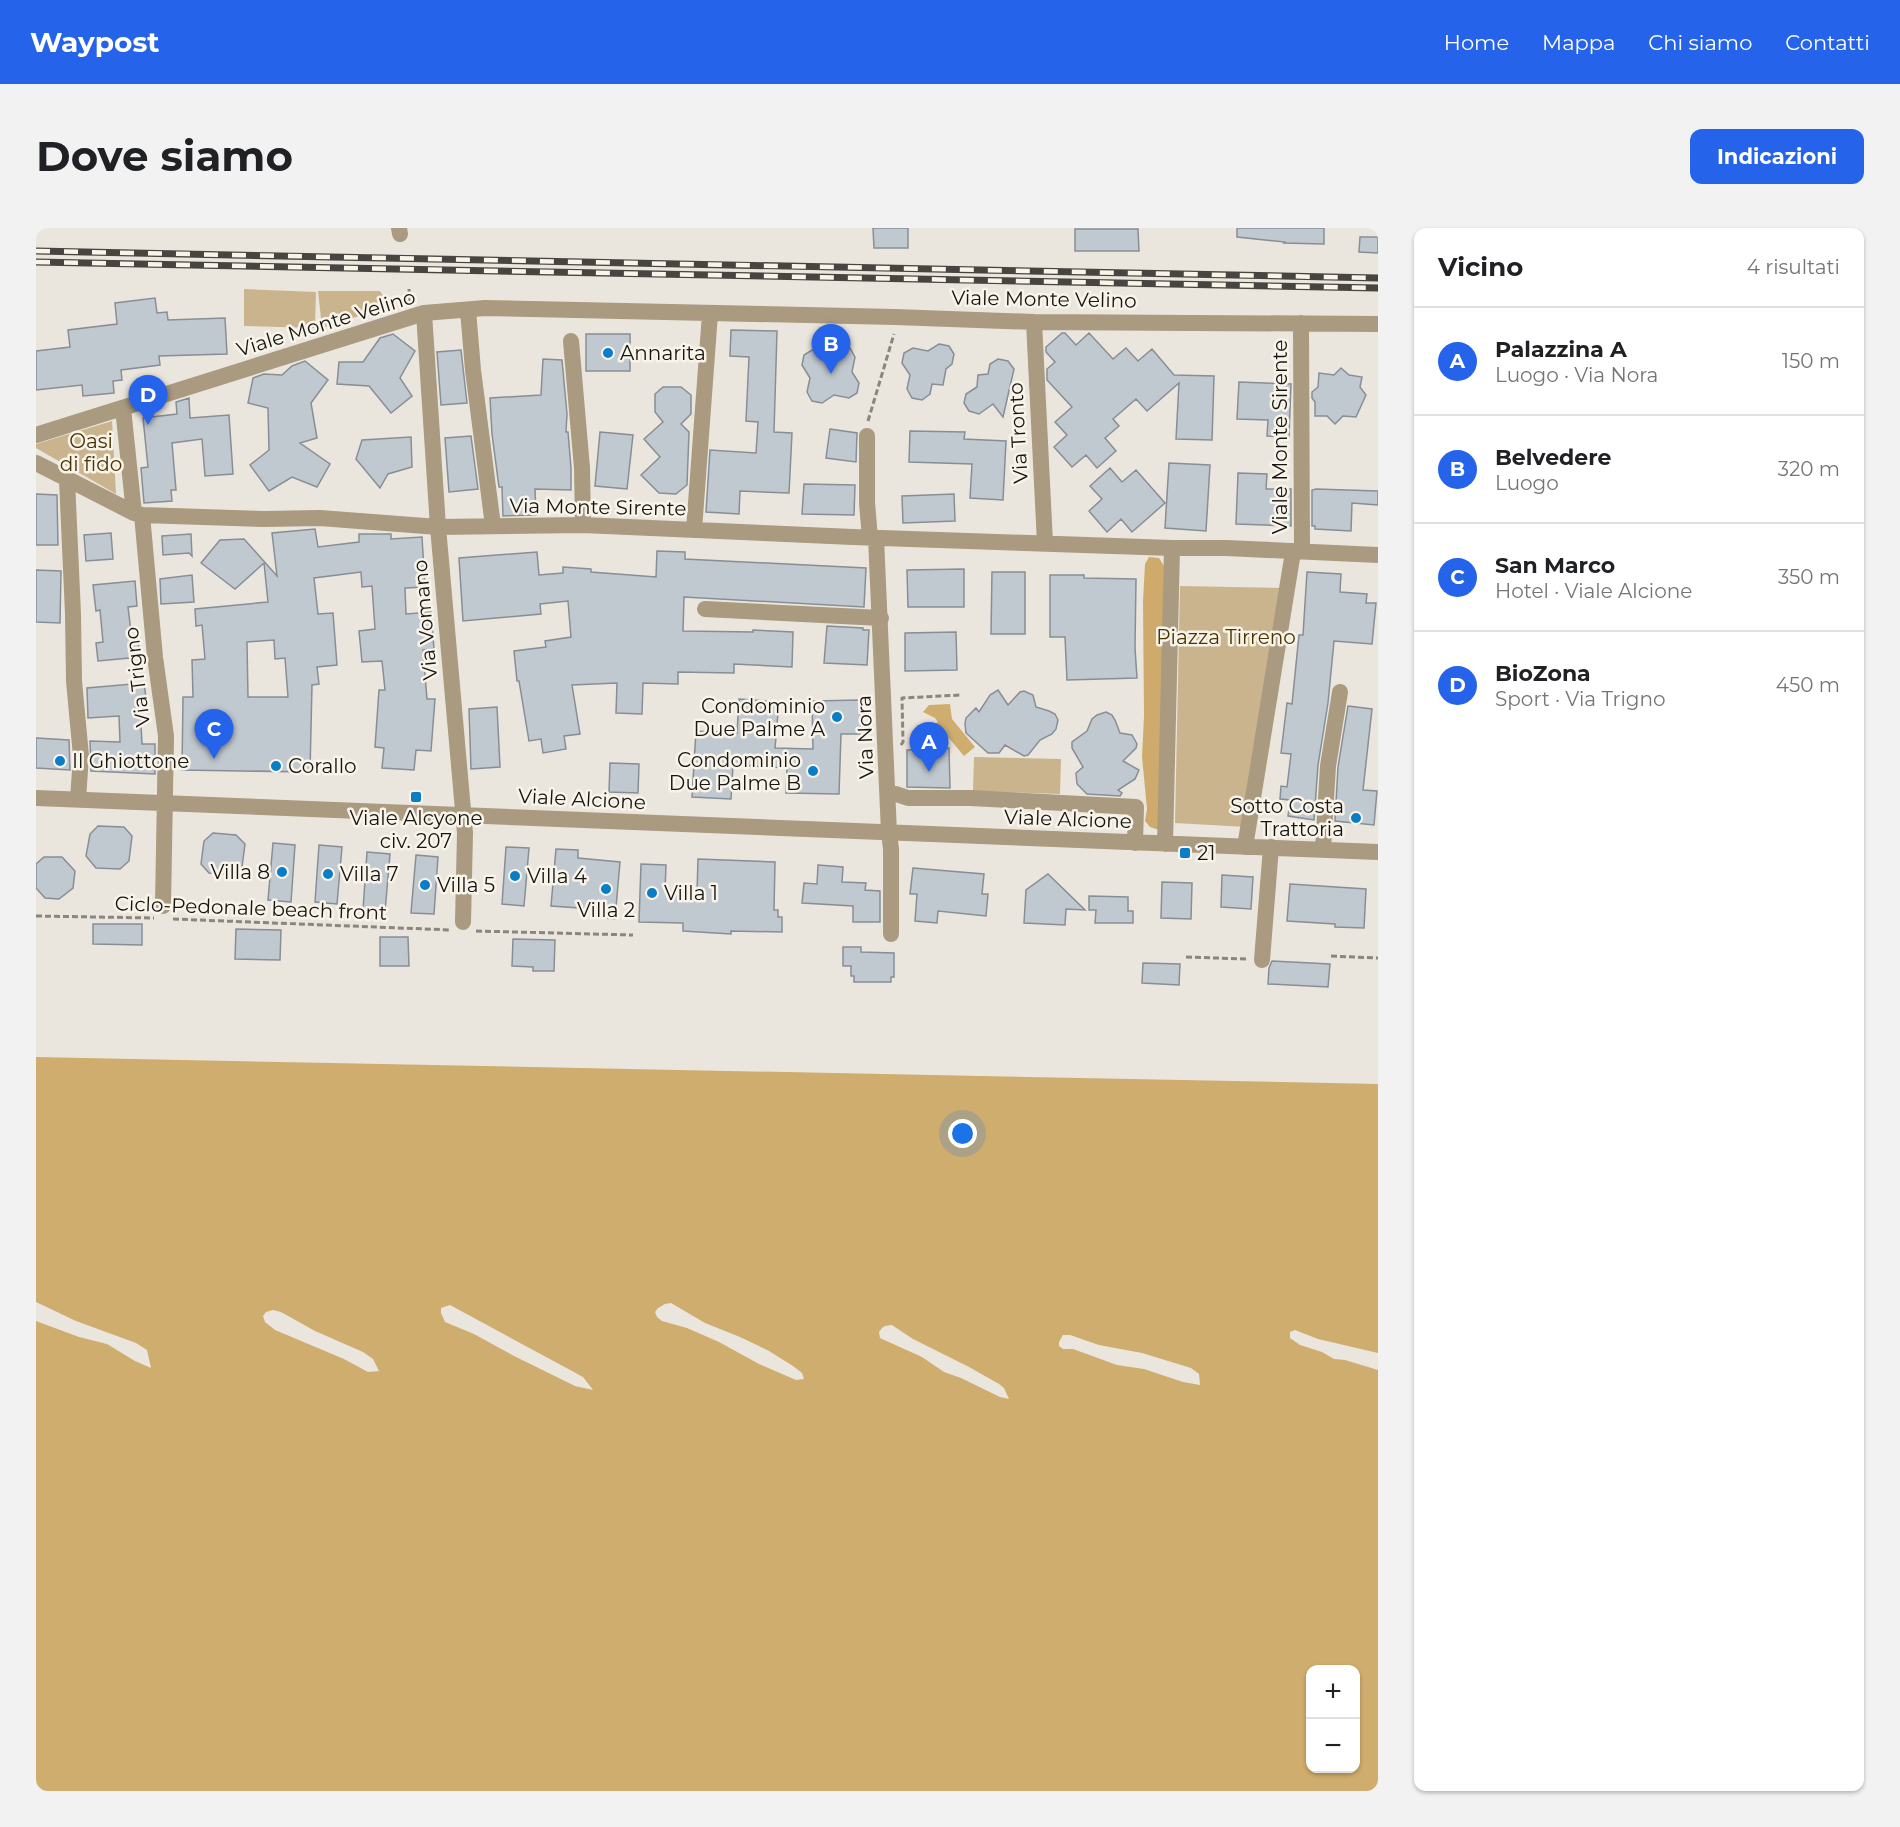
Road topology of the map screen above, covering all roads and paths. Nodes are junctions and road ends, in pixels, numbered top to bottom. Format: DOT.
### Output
graph roads {
  1 [pos="409,289"];
  2 [pos="411,302"];
  3 [pos="468,310"];
  4 [pos="424,313"];
  5 [pos="710,314"];
  6 [pos="1034,322"];
  7 [pos="1301,323"];
  8 [pos="1378,324"];
  9 [pos="894,334"];
  10 [pos="571,341"];
  11 [pos="123,408"];
  12 [pos="36,435"];
  13 [pos="867,436"];
  14 [pos="36,463"];
  15 [pos="67,480"];
  16 [pos="138,514"];
  17 [pos="584,525"];
  18 [pos="493,526"];
  19 [pos="438,527"];
  20 [pos="694,530"];
  21 [pos="871,538"];
  22 [pos="1045,543"];
  23 [pos="1172,548"];
  24 [pos="1297,551"];
  25 [pos="1378,555"];
  26 [pos="705,609"];
  27 [pos="880,618"];
  28 [pos="1340,692"];
  29 [pos="961,695"];
  30 [pos="898,751"];
  31 [pos="888,794"];
  32 [pos="36,798"];
  33 [pos="78,799"];
  34 [pos="164,803"];
  35 [pos="464,814"];
  36 [pos="889,833"];
  37 [pos="1135,843"];
  38 [pos="1165,844"];
  39 [pos="1245,847"];
  40 [pos="1271,847"];
  41 [pos="1323,849"];
  42 [pos="1378,852"];
  43 [pos="163,906"];
  44 [pos="36,916"];
  45 [pos="461,928"];
  46 [pos="891,934"];
  47 [pos="633,935"];
  48 [pos="1331,956"];
  49 [pos="1186,957"];
  50 [pos="1378,958"];
  51 [pos="1262,960"];
  1 -- 2 [label="path"];
  3 -- 4 [label="street, Viale Monte Velino"];
  3 -- 5 [label="street, Viale Monte Velino"];
  3 -- 18 [label="street"];
  4 -- 11 [label="street, Viale Monte Velino"];
  4 -- 19 [label="street, Via Vomano"];
  5 -- 6 [label="street, Viale Monte Velino"];
  5 -- 20 [label="street"];
  6 -- 7 [label="street, Viale Monte Velino"];
  6 -- 22 [label="street, Via Tronto"];
  7 -- 8 [label="street, Viale Monte Velino"];
  7 -- 24 [label="street, Viale Monte Sirente"];
  9 -- 13 [label="path"];
  10 -- 17 [label="street"];
  11 -- 12 [label="street, Viale Monte Velino"];
  11 -- 16 [label="street, Via Trigno"];
  13 -- 21 [label="street, Via Nora"];
  14 -- 15 [label="street, Via Monte Sirente"];
  15 -- 16 [label="street, Via Monte Sirente"];
  15 -- 33 [label="street"];
  16 -- 19 [label="street, Via Monte Sirente"];
  16 -- 34 [label="street, Via Trigno"];
  17 -- 18 [label="street, Via Monte Sirente"];
  17 -- 20 [label="street, Via Monte Sirente"];
  18 -- 19 [label="street, Via Monte Sirente"];
  19 -- 35 [label="street, Via Vomano"];
  20 -- 21 [label="street, Via Monte Sirente"];
  21 -- 22 [label="street, Via Monte Sirente"];
  21 -- 27 [label="street, Via Nora"];
  22 -- 23 [label="street, Via Monte Sirente"];
  23 -- 24 [label="street, Viale Monte Sirente"];
  23 -- 38 [label="street"];
  24 -- 25 [label="street, Viale Monte Sirente"];
  24 -- 39 [label="street"];
  26 -- 27 [label="street"];
  27 -- 31 [label="street, Via Nora"];
  28 -- 41 [label="street"];
  29 -- 30 [label="path"];
  31 -- 36 [label="street, Via Nora"];
  31 -- 37 [label="street"];
  32 -- 33 [label="street, Viale Alcione"];
  33 -- 34 [label="street, Viale Alcione"];
  34 -- 35 [label="street, Viale Alcione"];
  34 -- 43 [label="street, Via Trigno"];
  35 -- 36 [label="street, Viale Alcione"];
  35 -- 45 [label="street, Via Vomano"];
  36 -- 37 [label="street, Viale Alcione"];
  36 -- 46 [label="street, Via Nora"];
  37 -- 38 [label="street, Viale Alcione"];
  38 -- 39 [label="street, Viale Alcione"];
  39 -- 40 [label="street, Viale Alcione"];
  40 -- 41 [label="street, Viale Alcione"];
  40 -- 51 [label="street"];
  41 -- 42 [label="street, Viale Alcione"];
  44 -- 45 [label="path, Ciclo-Pedonale beach front"];
  45 -- 47 [label="path, Ciclo-Pedonale beach front"];
  48 -- 50 [label="path"];
  49 -- 51 [label="path"];
}
